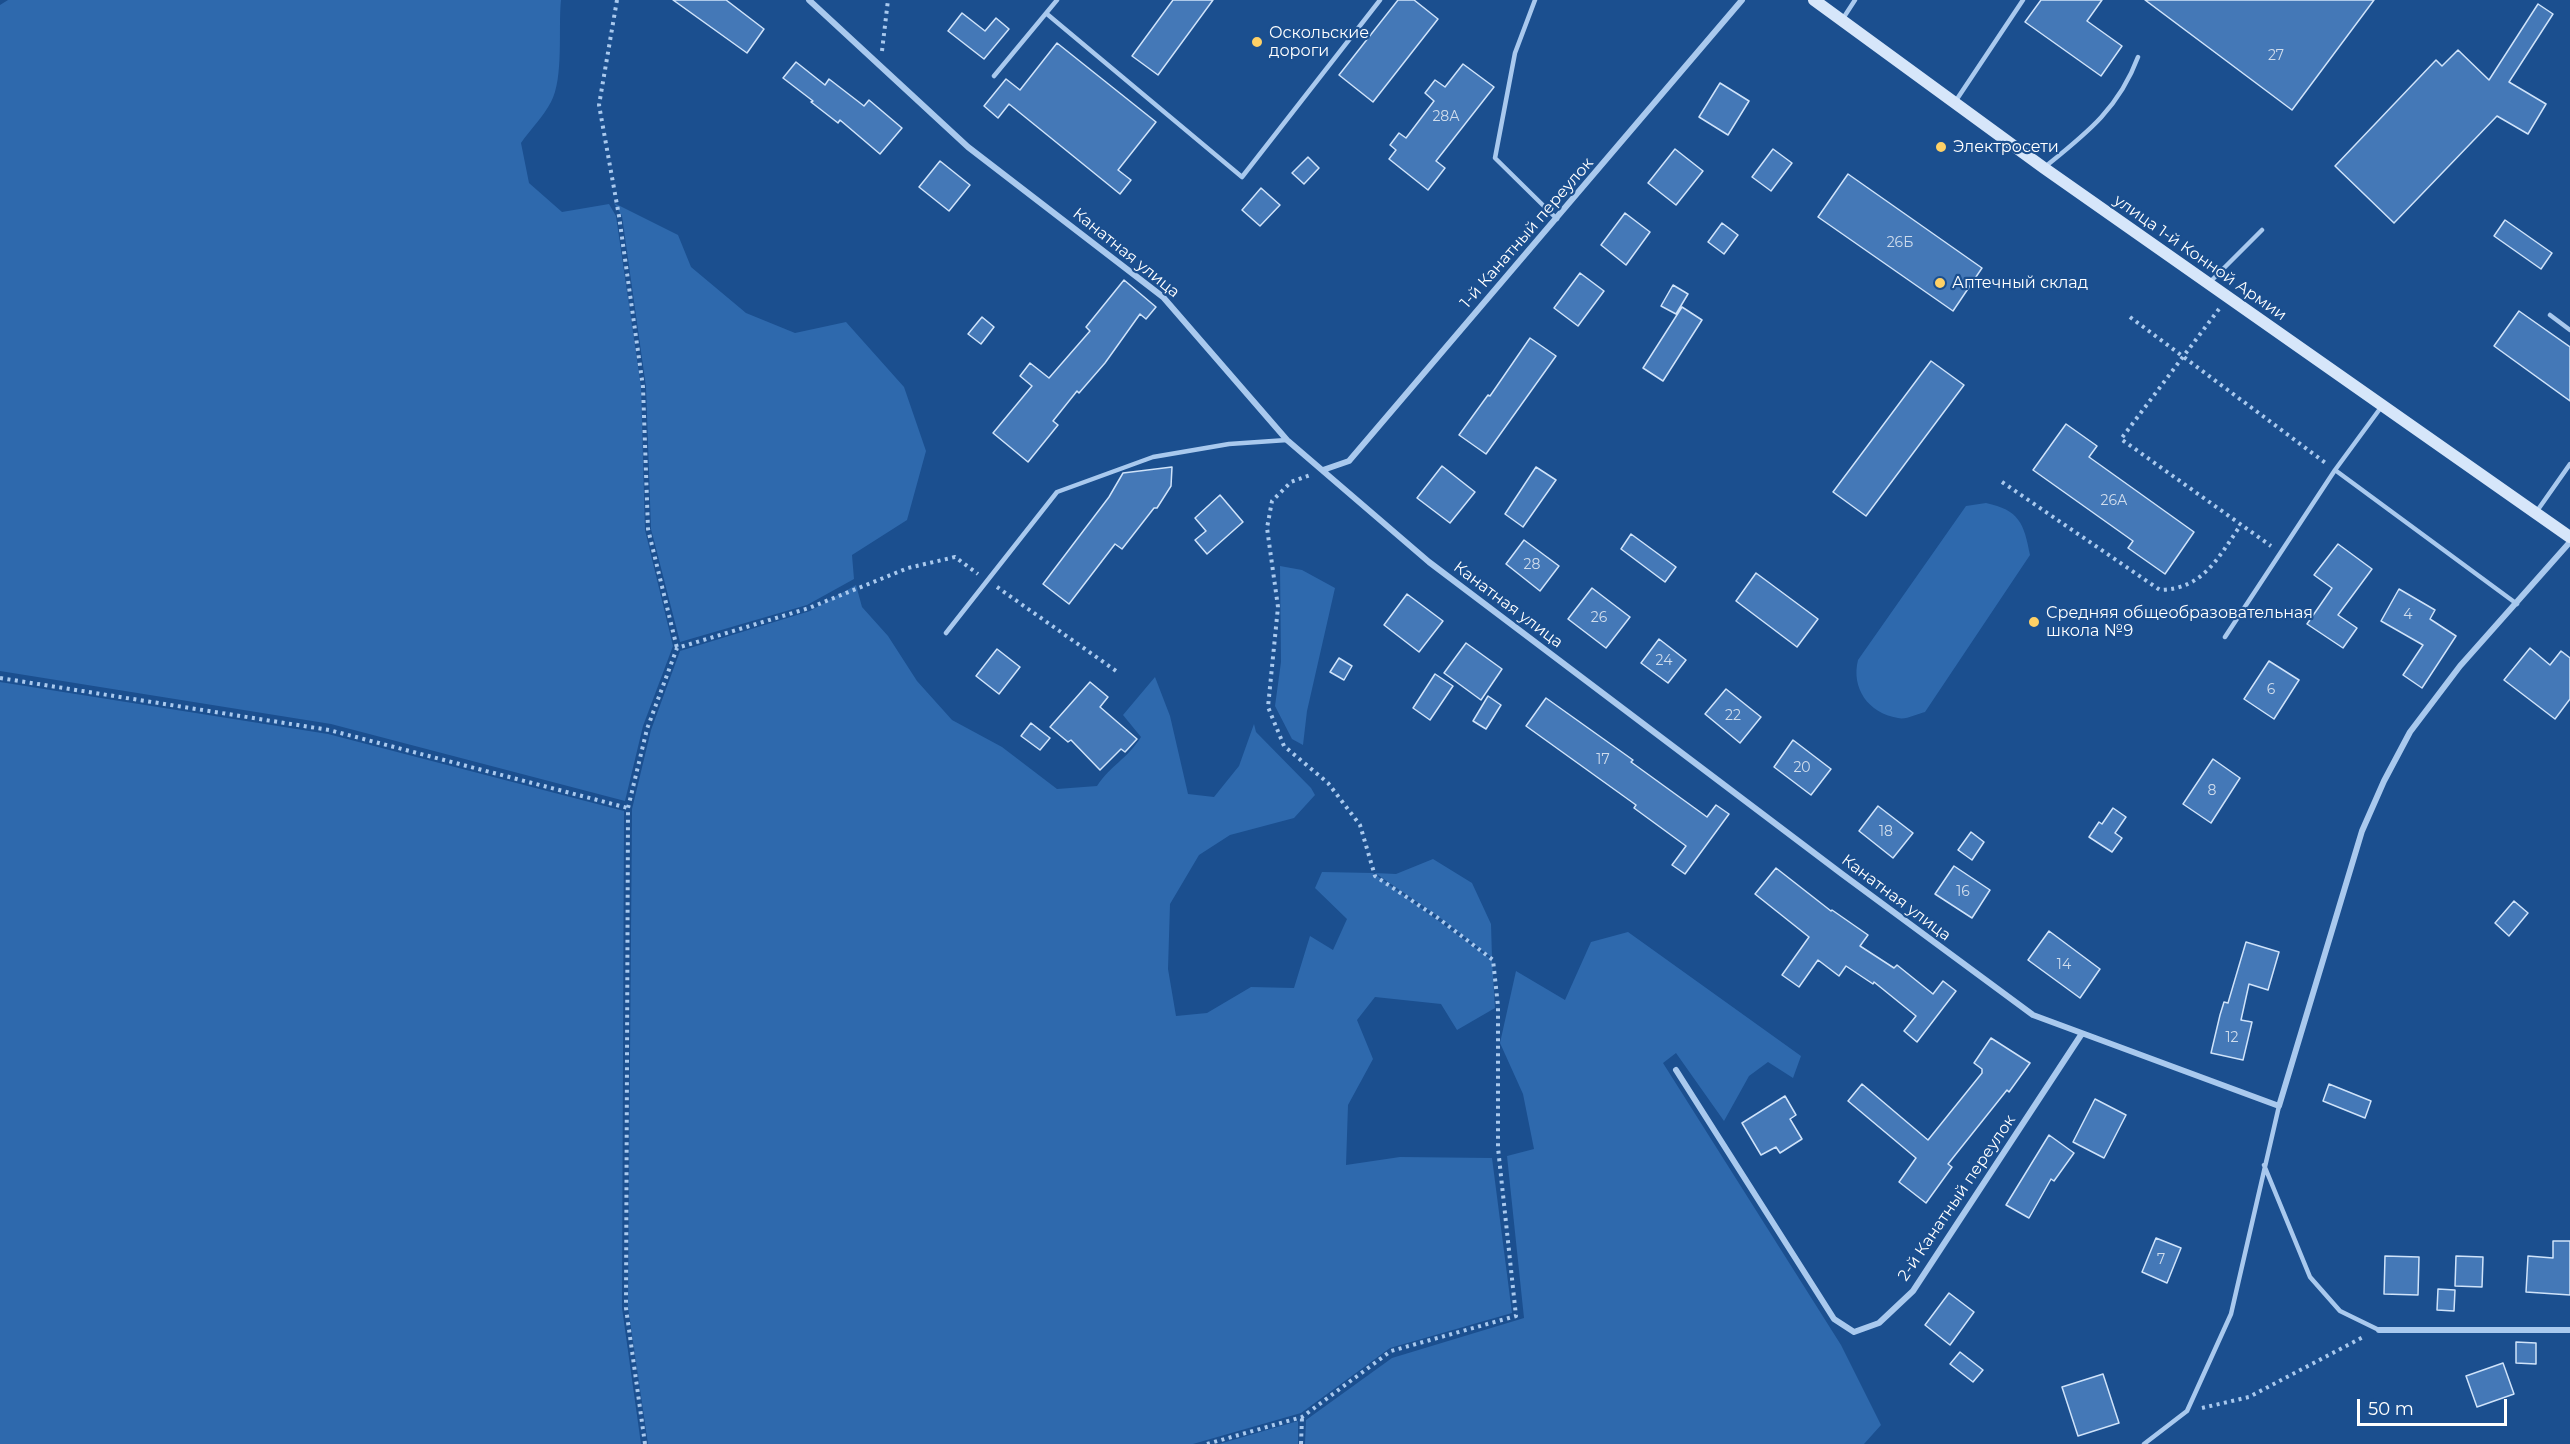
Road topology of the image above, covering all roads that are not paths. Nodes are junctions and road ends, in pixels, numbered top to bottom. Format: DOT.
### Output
graph roads {
  1 [pos="809,0"];
  2 [pos="1057,0"];
  3 [pos="1380,0"];
  4 [pos="1535,0"];
  5 [pos="1742,0"];
  6 [pos="1814,0"];
  7 [pos="1855,0"];
  8 [pos="2024,0"];
  9 [pos="1047,14"];
  10 [pos="1842,20"];
  11 [pos="2138,57"];
  12 [pos="994,76"];
  13 [pos="1955,102"];
  14 [pos="2044,168"];
  15 [pos="1557,219"];
  16 [pos="2262,230"];
  17 [pos="2208,284"];
  18 [pos="2550,315"];
  19 [pos="2570,330"];
  20 [pos="2382,406"];
  21 [pos="1287,440"];
  22 [pos="2570,464"];
  23 [pos="1323,470"];
  24 [pos="2335,470"];
  25 [pos="2536,513"];
  26 [pos="2570,537"];
  27 [pos="2570,542"];
  28 [pos="2517,604"];
  29 [pos="946,633"];
  30 [pos="2225,637"];
  31 [pos="2081,1035"];
  32 [pos="1676,1070"];
  33 [pos="2279,1106"];
  34 [pos="2264,1166"];
  35 [pos="2379,1330"];
  36 [pos="2570,1330"];
  37 [pos="2144,1444"];
  1 -- 21 [label="street, Канатная улица"];
  2 -- 9 [label="lane"];
  3 -- 9 [label="lane"];
  4 -- 15 [label="lane"];
  5 -- 15 [label="street, 1-й Канатный переулок"];
  6 -- 10 [label="main road, улица 1-й Конной Армии"];
  7 -- 10 [label="lane"];
  8 -- 13 [label="lane"];
  9 -- 12 [label="lane"];
  10 -- 13 [label="main road, улица 1-й Конной Армии"];
  11 -- 14 [label="lane"];
  13 -- 14 [label="main road, улица 1-й Конной Армии"];
  14 -- 17 [label="main road, улица 1-й Конной Армии"];
  15 -- 23 [label="street, 1-й Канатный переулок"];
  16 -- 17 [label="lane"];
  17 -- 20 [label="main road, улица 1-й Конной Армии"];
  18 -- 19 [label="lane"];
  20 -- 24 [label="lane"];
  20 -- 25 [label="main road, улица 1-й Конной Армии"];
  21 -- 23 [label="street, Канатная улица"];
  21 -- 29 [label="lane"];
  22 -- 25 [label="lane"];
  23 -- 31 [label="street, Канатная улица"];
  24 -- 28 [label="lane"];
  24 -- 30 [label="lane"];
  25 -- 26 [label="main road, улица 1-й Конной Армии"];
  27 -- 28 [label="street"];
  28 -- 33 [label="street"];
  31 -- 32 [label="street, 2-й Канатный переулок"];
  31 -- 33 [label="street, Канатная улица"];
  33 -- 34 [label="lane"];
  34 -- 35 [label="lane"];
  34 -- 37 [label="lane"];
  35 -- 36 [label="street"];
}
